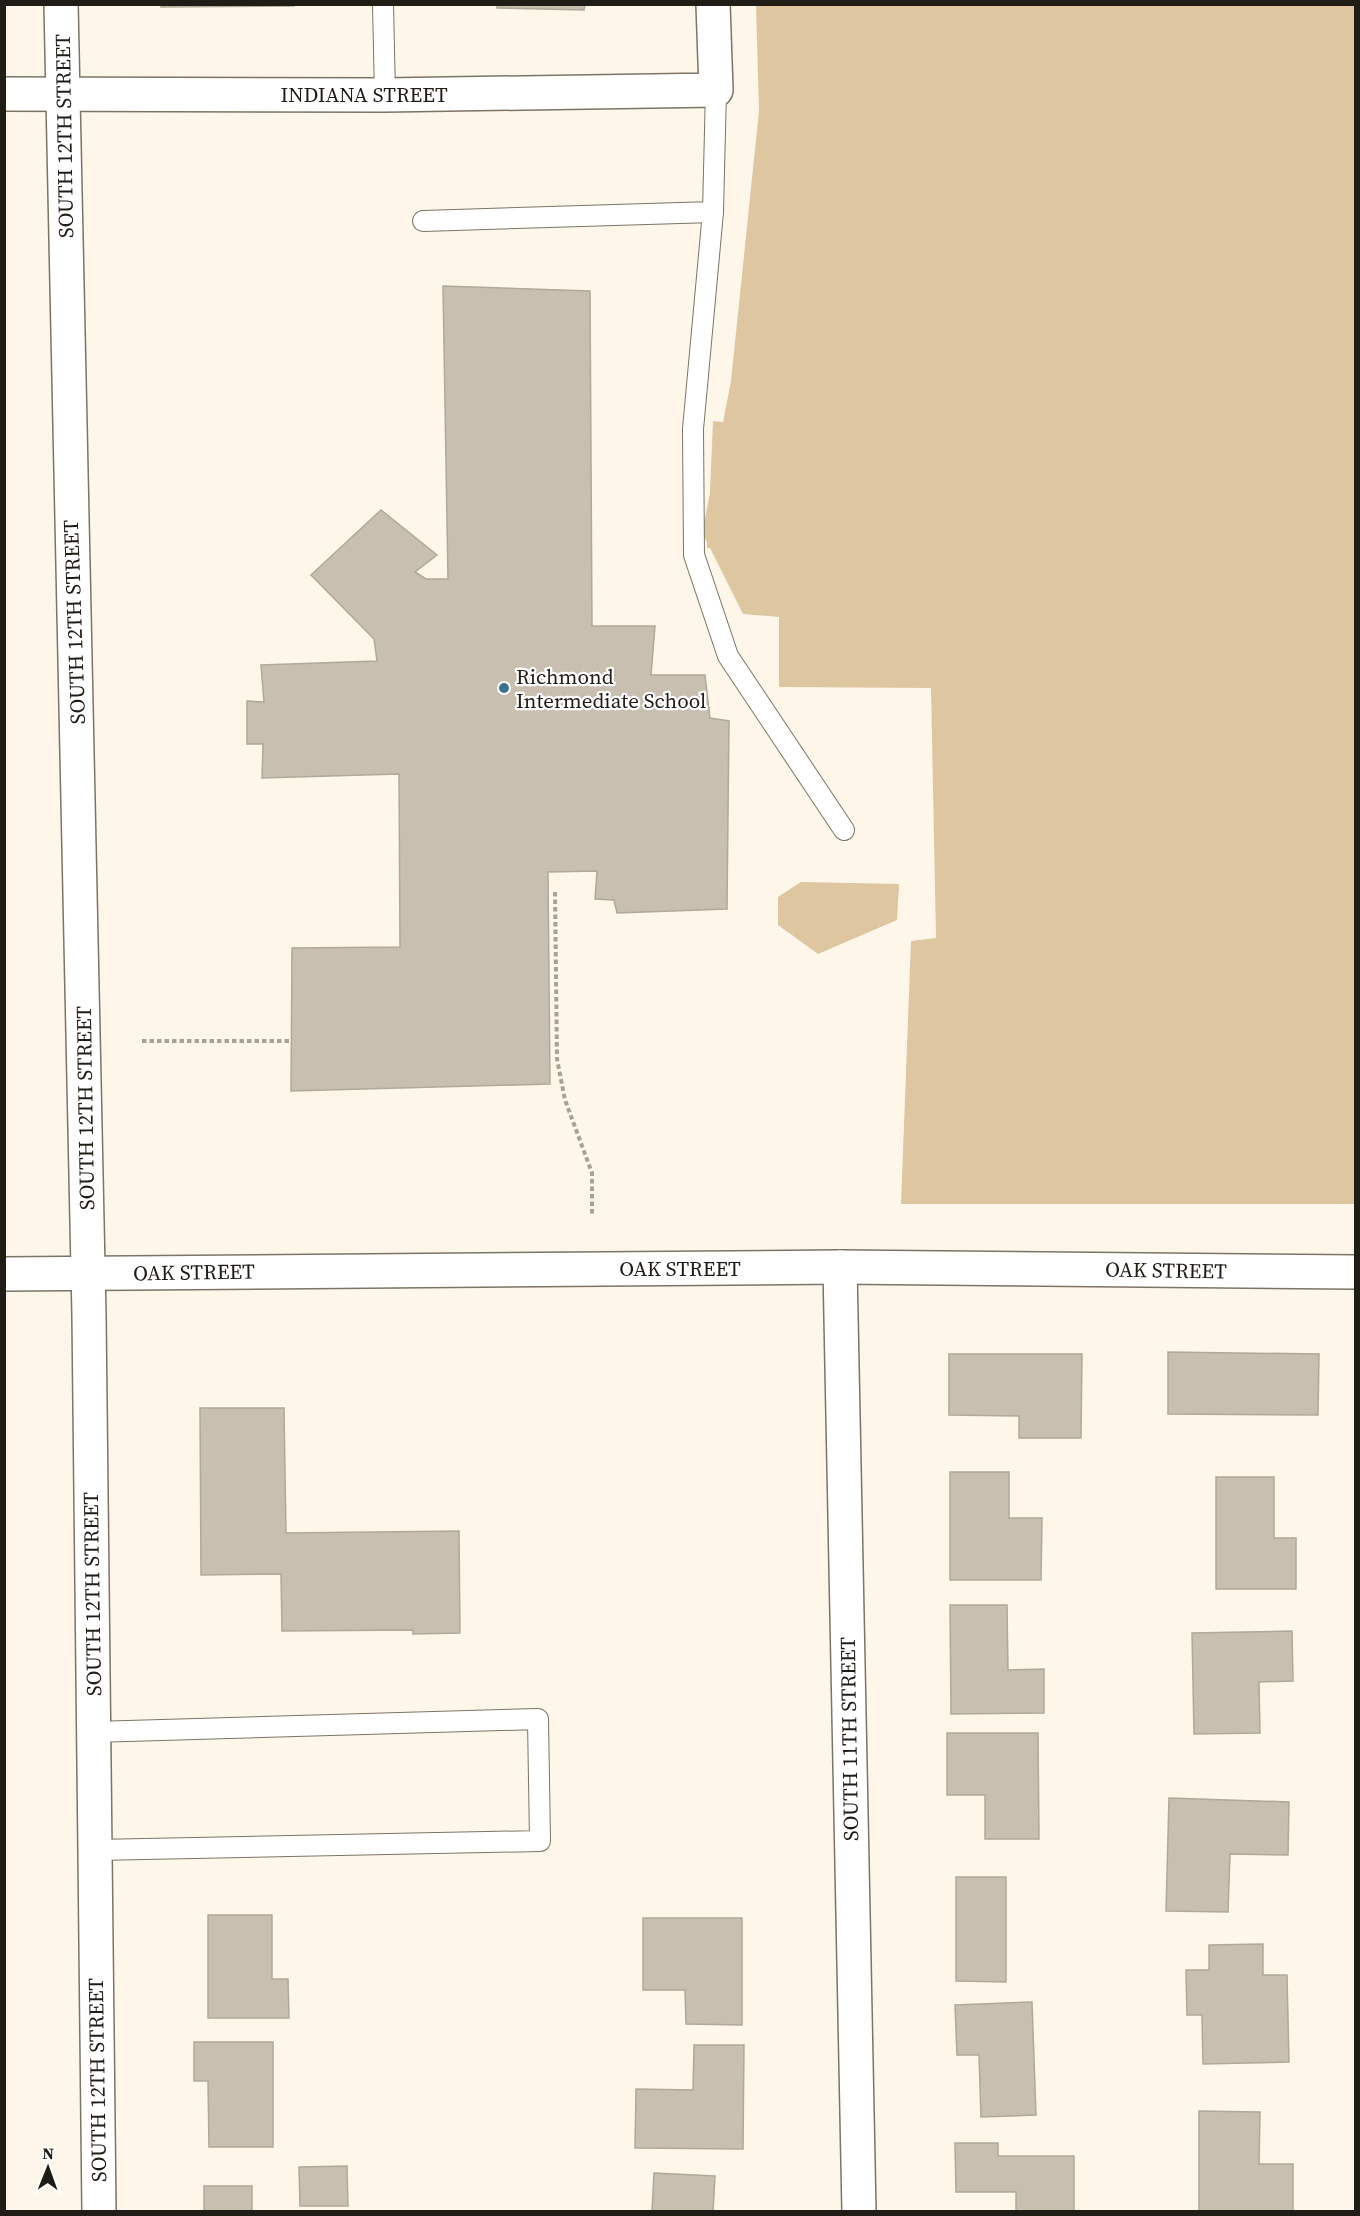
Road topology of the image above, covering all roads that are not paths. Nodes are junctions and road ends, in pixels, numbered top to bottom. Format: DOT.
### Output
graph roads {
  1 [pos="62,4"];
  2 [pos="383,4"];
  3 [pos="713,4"];
  4 [pos="716,86"];
  5 [pos="4,94"];
  6 [pos="64,94"];
  7 [pos="385,95"];
  8 [pos="712,212"];
  9 [pos="423,220"];
  10 [pos="844,830"];
  11 [pos="840,1267"];
  12 [pos="1356,1272"];
  13 [pos="88,1273"];
  14 [pos="4,1274"];
  15 [pos="93,1732"];
  16 [pos="95,1850"];
  17 [pos="99,2211"];
  18 [pos="859,2211"];
  1 -- 6 [label="street, SOUTH 12TH STREET"];
  2 -- 7 [label="lane"];
  3 -- 4 [label="street"];
  4 -- 7 [label="street, INDIANA STREET"];
  4 -- 8 [label="lane"];
  5 -- 6 [label="street, INDIANA STREET"];
  6 -- 7 [label="street, INDIANA STREET"];
  6 -- 13 [label="street, SOUTH 12TH STREET"];
  8 -- 9 [label="lane"];
  8 -- 10 [label="lane"];
  11 -- 12 [label="street, OAK STREET"];
  11 -- 13 [label="street, OAK STREET"];
  11 -- 18 [label="street, SOUTH 11TH STREET"];
  13 -- 14 [label="street, OAK STREET"];
  13 -- 15 [label="street, SOUTH 12TH STREET"];
  15 -- 16 [label="street, SOUTH 12TH STREET"];
  15 -- 16 [label="lane"];
  16 -- 17 [label="street, SOUTH 12TH STREET"];
}
